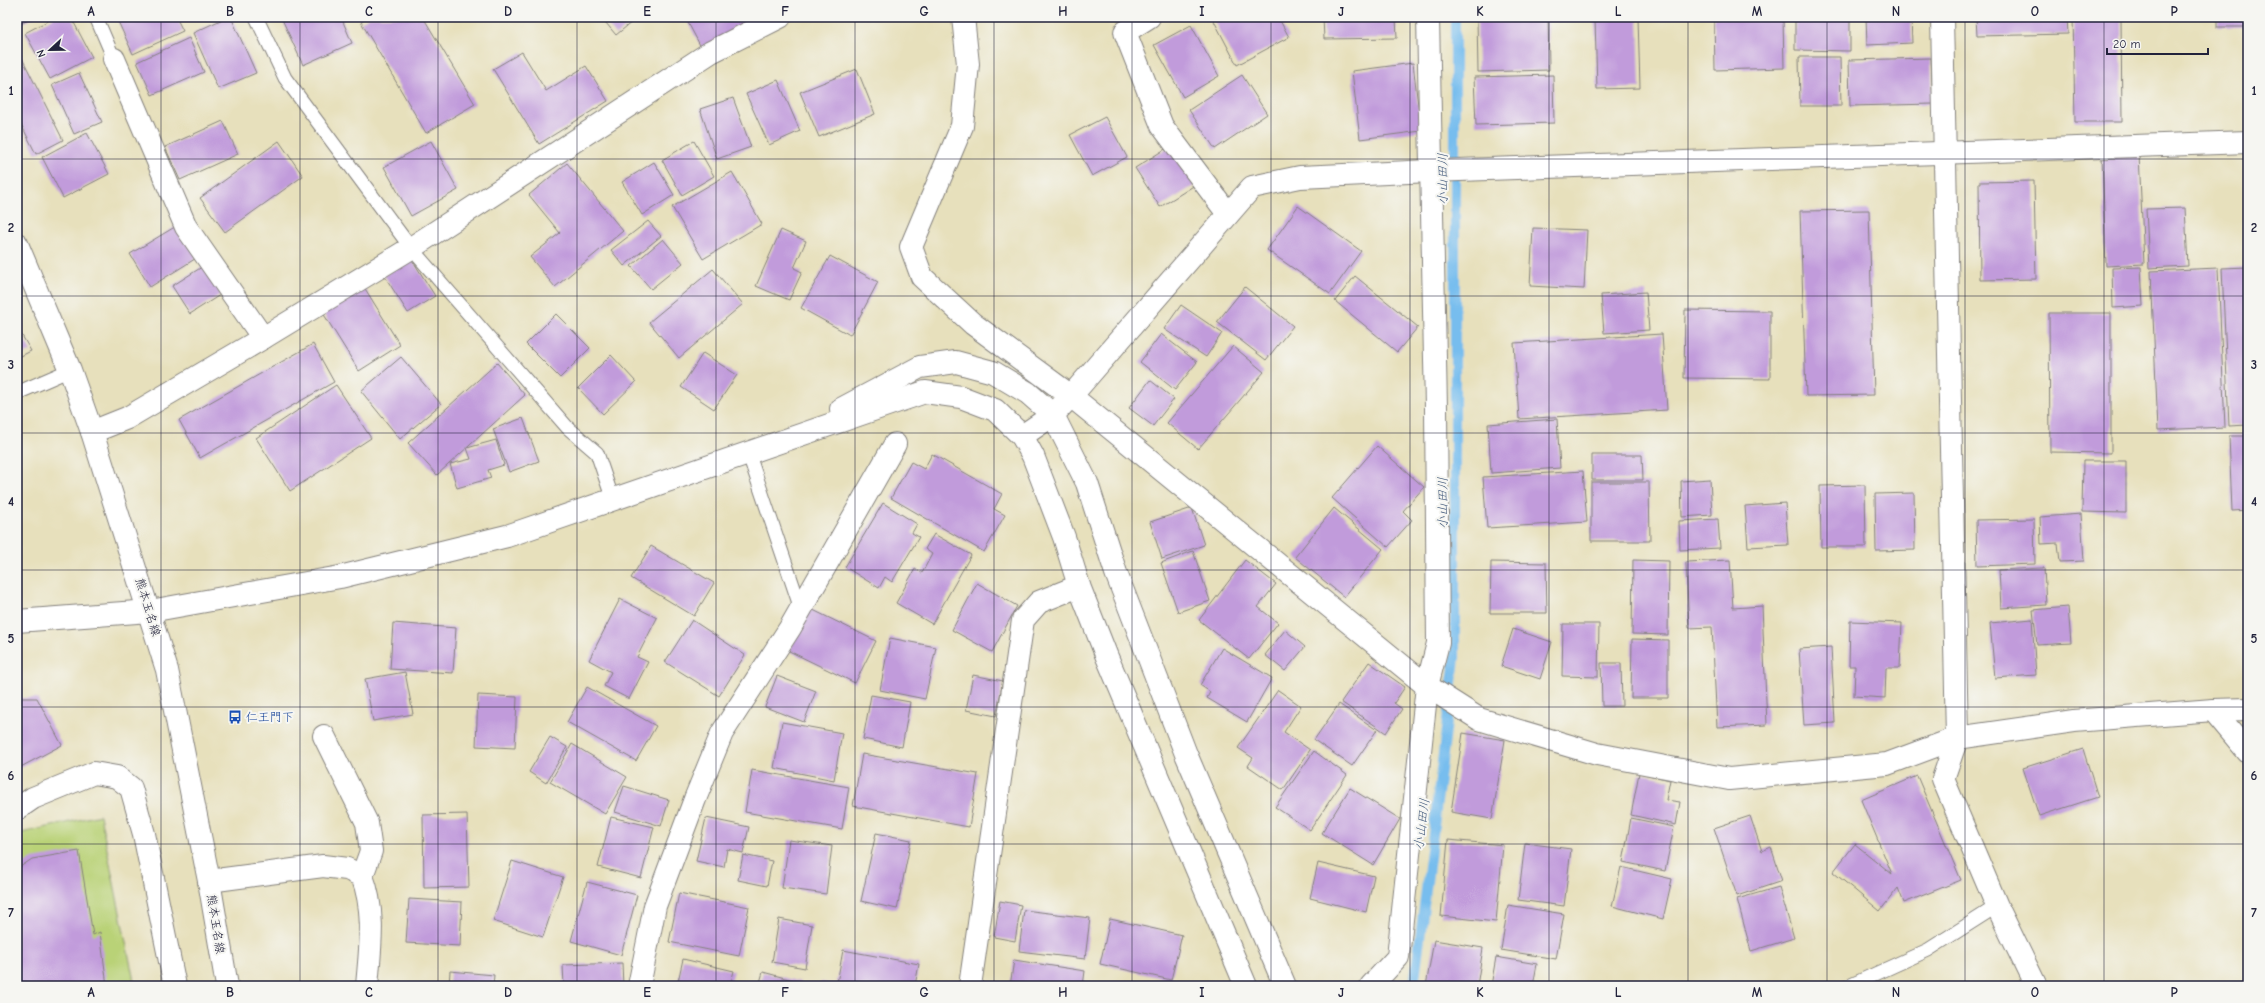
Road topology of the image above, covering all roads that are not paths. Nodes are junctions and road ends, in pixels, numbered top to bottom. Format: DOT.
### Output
graph roads {
  1 [pos="96,17"];
  2 [pos="256,17"];
  3 [pos="780,17"];
  4 [pos="963,17"];
  5 [pos="1149,17"];
  6 [pos="1428,17"];
  7 [pos="1942,17"];
  8 [pos="114,59"];
  9 [pos="2248,142"];
  10 [pos="1946,154"];
  11 [pos="1431,171"];
  12 [pos="1228,214"];
  13 [pos="17,244"];
  14 [pos="411,248"];
  15 [pos="262,338"];
  16 [pos="70,370"];
  17 [pos="17,393"];
  18 [pos="1072,396"];
  19 [pos="1052,415"];
  20 [pos="92,432"];
  21 [pos="1022,436"];
  22 [pos="782,440"];
  23 [pos="895,444"];
  24 [pos="748,452"];
  25 [pos="613,500"];
  26 [pos="1079,586"];
  27 [pos="801,609"];
  28 [pos="150,611"];
  29 [pos="17,621"];
  30 [pos="1427,686"];
  31 [pos="2248,709"];
  32 [pos="2213,710"];
  33 [pos="324,736"];
  34 [pos="1958,738"];
  35 [pos="2248,752"];
  36 [pos="17,809"];
  37 [pos="362,876"];
  38 [pos="209,881"];
  39 [pos="1997,906"];
  40 [pos="176,986"];
  41 [pos="227,986"];
  42 [pos="367,986"];
  43 [pos="639,986"];
  44 [pos="970,986"];
  45 [pos="1246,986"];
  46 [pos="1285,986"];
  47 [pos="1371,986"];
  48 [pos="1849,986"];
  49 [pos="2036,986"];
  1 -- 8 [label="lane"];
  2 -- 14 [label="lane"];
  3 -- 14 [label="street"];
  4 -- 18 [label="street"];
  5 -- 12 [label="street"];
  6 -- 11 [label="street"];
  7 -- 10 [label="street"];
  8 -- 15 [label="street"];
  9 -- 10 [label="street"];
  10 -- 11 [label="street"];
  10 -- 34 [label="street"];
  11 -- 12 [label="street"];
  11 -- 30 [label="street"];
  12 -- 18 [label="street"];
  13 -- 16 [label="street, 熊本玉名線"];
  14 -- 15 [label="street"];
  14 -- 25 [label="lane"];
  15 -- 20 [label="street"];
  16 -- 17 [label="lane"];
  16 -- 20 [label="street, 熊本玉名線"];
  18 -- 19 [label="street"];
  18 -- 30 [label="street"];
  19 -- 21 [label="street"];
  19 -- 22 [label="street"];
  19 -- 46 [label="street"];
  20 -- 28 [label="street, 熊本玉名線"];
  21 -- 22 [label="street"];
  21 -- 26 [label="street"];
  22 -- 24 [label="street"];
  23 -- 27 [label="street"];
  24 -- 25 [label="street"];
  24 -- 27 [label="lane"];
  25 -- 28 [label="street"];
  26 -- 44 [label="street"];
  26 -- 45 [label="street"];
  27 -- 43 [label="street"];
  28 -- 29 [label="street"];
  28 -- 38 [label="street, 熊本玉名線"];
  30 -- 34 [label="street"];
  30 -- 47 [label="street"];
  31 -- 32 [label="street"];
  32 -- 34 [label="street"];
  32 -- 35 [label="street"];
  33 -- 37 [label="street"];
  34 -- 39 [label="street"];
  36 -- 40 [label="street"];
  37 -- 38 [label="street"];
  37 -- 42 [label="street"];
  38 -- 41 [label="street, 熊本玉名線"];
  39 -- 48 [label="lane"];
  39 -- 49 [label="street"];
}
